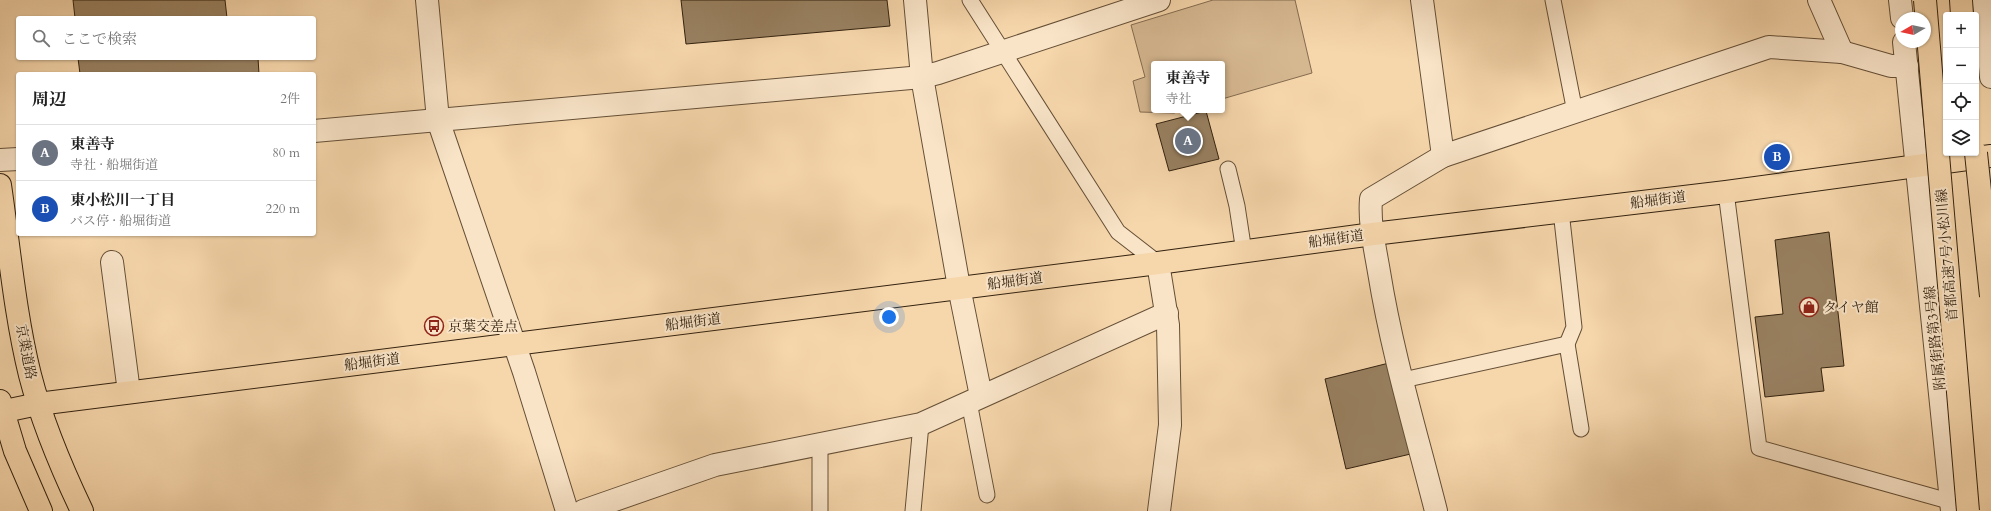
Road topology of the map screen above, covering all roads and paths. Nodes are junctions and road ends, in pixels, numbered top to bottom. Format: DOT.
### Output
graph roads {
  1 [pos="427,0"];
  2 [pos="915,0"];
  3 [pos="970,0"];
  4 [pos="1159,0"];
  5 [pos="1422,0"];
  6 [pos="1554,0"];
  7 [pos="1819,0"];
  8 [pos="1900,0"];
  9 [pos="1924,0"];
  10 [pos="1960,0"];
  11 [pos="1984,0"];
  12 [pos="1901,12"];
  13 [pos="1962,12"];
  14 [pos="1905,48"];
  15 [pos="1004,52"];
  16 [pos="1842,52"];
  17 [pos="1907,66"];
  18 [pos="922,77"];
  19 [pos="1991,77"];
  20 [pos="1575,112"];
  21 [pos="438,120"];
  22 [pos="316,131"];
  23 [pos="1443,156"];
  24 [pos="1976,156"];
  25 [pos="1991,156"];
  26 [pos="16,158"];
  27 [pos="0,160"];
  28 [pos="1918,165"];
  29 [pos="1228,169"];
  30 [pos="0,185"];
  31 [pos="1726,192"];
  32 [pos="1560,211"];
  33 [pos="1373,234"];
  34 [pos="1244,252"];
  35 [pos="112,262"];
  36 [pos="1158,263"];
  37 [pos="959,287"];
  38 [pos="1991,296"];
  39 [pos="1167,313"];
  40 [pos="1567,344"];
  41 [pos="515,345"];
  42 [pos="1402,380"];
  43 [pos="129,392"];
  44 [pos="975,399"];
  45 [pos="38,404"];
  46 [pos="1,408"];
  47 [pos="921,424"];
  48 [pos="1581,429"];
  49 [pos="820,444"];
  50 [pos="987,495"];
  51 [pos="1957,508"];
  52 [pos="41,511"];
  53 [pos="82,511"];
  54 [pos="567,511"];
  55 [pos="583,511"];
  56 [pos="820,511"];
  57 [pos="913,511"];
  58 [pos="1159,511"];
  59 [pos="1436,511"];
  1 -- 21 [label="street"];
  2 -- 18 [label="street"];
  3 -- 15 [label="lane"];
  4 -- 15 [label="street"];
  5 -- 23 [label="street"];
  6 -- 20 [label="lane"];
  7 -- 16 [label="street"];
  8 -- 12 [label="street"];
  9 -- 51 [label="main road, 首都高速7号小松川線, bridge"];
  10 -- 13 [label="main road"];
  11 -- 19 [label="street"];
  14 -- 17 [label="street, 附属街路第3号線"];
  15 -- 18 [label="street"];
  15 -- 36 [label="lane"];
  16 -- 17 [label="street"];
  16 -- 20 [label="street"];
  17 -- 28 [label="street, 附属街路第3号線"];
  18 -- 21 [label="street"];
  18 -- 37 [label="street"];
  20 -- 23 [label="street"];
  21 -- 22 [label="street"];
  21 -- 41 [label="street"];
  23 -- 33 [label="street"];
  24 -- 38 [label="main road, bridge"];
  25 -- 28 [label="main road, 船堀街道"];
  26 -- 27 [label="street"];
  28 -- 31 [label="main road, 船堀街道"];
  28 -- 51 [label="street, 附属街路第3号線"];
  29 -- 34 [label="lane"];
  30 -- 45 [label="main road, 京葉道路"];
  31 -- 32 [label="main road, 船堀街道"];
  31 -- 51 [label="lane"];
  32 -- 33 [label="main road, 船堀街道"];
  32 -- 40 [label="lane"];
  33 -- 34 [label="main road, 船堀街道"];
  33 -- 42 [label="street"];
  34 -- 36 [label="main road, 船堀街道"];
  35 -- 43 [label="street"];
  36 -- 37 [label="main road, 船堀街道"];
  36 -- 39 [label="street"];
  37 -- 41 [label="main road, 船堀街道"];
  37 -- 44 [label="street"];
  39 -- 44 [label="street"];
  39 -- 58 [label="street"];
  40 -- 42 [label="lane"];
  40 -- 48 [label="lane"];
  41 -- 43 [label="main road, 船堀街道"];
  41 -- 54 [label="street"];
  42 -- 59 [label="street"];
  43 -- 45 [label="main road, 船堀街道"];
  44 -- 47 [label="street"];
  44 -- 50 [label="lane"];
  45 -- 46 [label="main road, 船堀街道"];
  45 -- 53 [label="main road, 京葉道路"];
  46 -- 52 [label="main road"];
  47 -- 49 [label="street"];
  47 -- 57 [label="lane"];
  49 -- 55 [label="street"];
  49 -- 56 [label="lane"];
}
